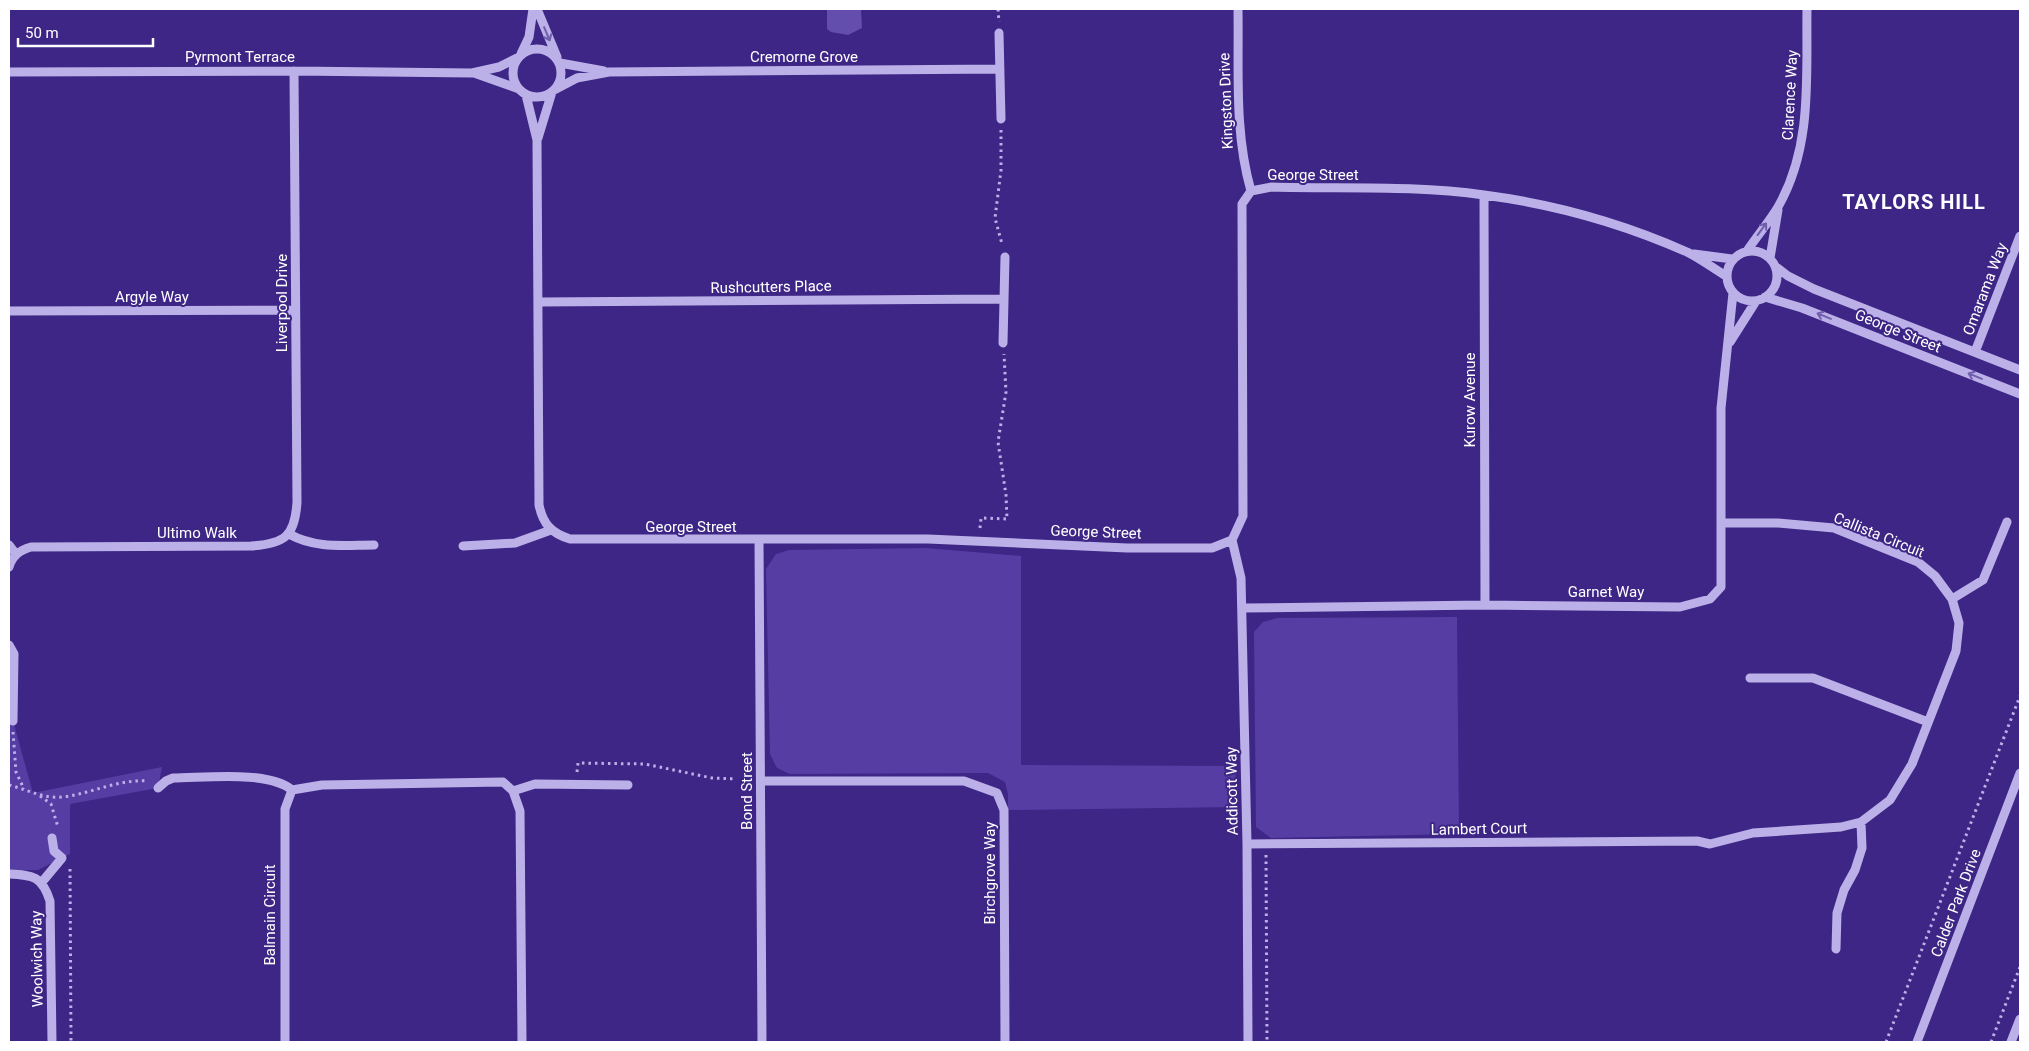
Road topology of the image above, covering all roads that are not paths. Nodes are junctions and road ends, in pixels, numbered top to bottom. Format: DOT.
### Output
graph roads {
  1 [pos="533,9"];
  2 [pos="537,9"];
  3 [pos="1238,9"];
  4 [pos="1808,9"];
  5 [pos="999,33"];
  6 [pos="519,56"];
  7 [pos="559,60"];
  8 [pos="1000,69"];
  9 [pos="294,71"];
  10 [pos="9,72"];
  11 [pos="609,72"];
  12 [pos="472,73"];
  13 [pos="554,90"];
  14 [pos="523,92"];
  15 [pos="1001,119"];
  16 [pos="537,140"];
  17 [pos="1251,191"];
  18 [pos="1484,195"];
  19 [pos="1778,207"];
  20 [pos="2020,236"];
  21 [pos="1747,251"];
  22 [pos="1689,253"];
  23 [pos="1005,257"];
  24 [pos="1732,259"];
  25 [pos="1773,262"];
  26 [pos="1726,276"];
  27 [pos="1733,293"];
  28 [pos="1004,299"];
  29 [pos="1760,299"];
  30 [pos="539,302"];
  31 [pos="295,310"];
  32 [pos="9,311"];
  33 [pos="1003,343"];
  34 [pos="1728,345"];
  35 [pos="1975,352"];
  36 [pos="2020,370"];
  37 [pos="2020,394"];
  38 [pos="2007,522"];
  39 [pos="1722,524"];
  40 [pos="551,530"];
  41 [pos="289,534"];
  42 [pos="759,540"];
  43 [pos="1232,540"];
  44 [pos="9,545"];
  45 [pos="374,545"];
  46 [pos="463,546"];
  47 [pos="16,554"];
  48 [pos="9,567"];
  49 [pos="1952,599"];
  50 [pos="1485,605"];
  51 [pos="1242,608"];
  52 [pos="9,645"];
  53 [pos="1750,678"];
  54 [pos="13,721"];
  55 [pos="1928,722"];
  56 [pos="2020,773"];
  57 [pos="761,781"];
  58 [pos="628,785"];
  59 [pos="160,786"];
  60 [pos="292,790"];
  61 [pos="513,790"];
  62 [pos="1861,822"];
  63 [pos="55,836"];
  64 [pos="1247,844"];
  65 [pos="1710,844"];
  66 [pos="9,874"];
  67 [pos="42,882"];
  68 [pos="1836,949"];
  69 [pos="2020,1019"];
  70 [pos="52,1042"];
  71 [pos="285,1042"];
  72 [pos="522,1042"];
  73 [pos="762,1042"];
  74 [pos="1005,1042"];
  75 [pos="1248,1042"];
  76 [pos="1916,1042"];
  77 [pos="2011,1042"];
  1 -- 6 [label="street"];
  2 -- 7 [label="street, one-way"];
  3 -- 17 [label="street, Kingston Drive"];
  4 -- 19 [label="street, Clarence Way"];
  5 -- 8 [label="street"];
  6 -- 7 [label="street"];
  6 -- 12 [label="street, Pyrmont Terrace"];
  6 -- 14 [label="street"];
  7 -- 11 [label="street, Cremorne Grove"];
  7 -- 13 [label="street"];
  8 -- 11 [label="street, Cremorne Grove"];
  8 -- 15 [label="street"];
  9 -- 10 [label="street, Pyrmont Terrace"];
  9 -- 12 [label="street, Pyrmont Terrace"];
  9 -- 31 [label="street, Liverpool Drive"];
  11 -- 13 [label="street, Cremorne Grove"];
  12 -- 14 [label="street, Pyrmont Terrace"];
  13 -- 14 [label="street"];
  13 -- 16 [label="street"];
  14 -- 16 [label="street"];
  16 -- 30 [label="street"];
  17 -- 18 [label="street, George Street"];
  17 -- 43 [label="street, George Street"];
  18 -- 22 [label="street, George Street"];
  18 -- 50 [label="street, Kurow Avenue"];
  21 -- 19 [label="street, Clarence Way, one-way"];
  19 -- 25 [label="street, Clarence Way"];
  20 -- 35 [label="street, Omarama Way"];
  21 -- 24 [label="street"];
  21 -- 25 [label="street"];
  22 -- 24 [label="street, George Street"];
  22 -- 26 [label="street, George Street"];
  23 -- 28 [label="street"];
  24 -- 26 [label="street"];
  25 -- 29 [label="street"];
  25 -- 35 [label="street, George Street"];
  26 -- 27 [label="street"];
  27 -- 29 [label="street"];
  27 -- 34 [label="street, Garnet Way"];
  28 -- 30 [label="street, Rushcutters Place"];
  28 -- 33 [label="street"];
  29 -- 34 [label="street, Garnet Way"];
  37 -- 29 [label="street, George Street, one-way"];
  30 -- 40 [label="street"];
  31 -- 32 [label="street, Argyle Way"];
  31 -- 41 [label="street, Liverpool Drive"];
  34 -- 39 [label="street, Garnet Way"];
  35 -- 36 [label="street, George Street"];
  38 -- 49 [label="street"];
  39 -- 49 [label="street, Callista Circuit"];
  39 -- 50 [label="street, Garnet Way"];
  40 -- 42 [label="street, George Street"];
  40 -- 46 [label="street"];
  41 -- 45 [label="street"];
  41 -- 47 [label="street, Ultimo Walk"];
  42 -- 43 [label="street, George Street"];
  42 -- 57 [label="street, Bond Street"];
  43 -- 51 [label="street, Addicott Way"];
  44 -- 47 [label="street"];
  47 -- 48 [label="street"];
  49 -- 55 [label="street, Callista Circuit"];
  50 -- 51 [label="street, Garnet Way"];
  51 -- 64 [label="street, Addicott Way"];
  52 -- 54 [label="street"];
  53 -- 55 [label="street"];
  55 -- 62 [label="street, Callista Circuit"];
  56 -- 76 [label="street, Calder Park Drive"];
  57 -- 73 [label="street, Bond Street"];
  57 -- 74 [label="street, Birchgrove Way"];
  58 -- 61 [label="street"];
  59 -- 60 [label="street"];
  60 -- 61 [label="street"];
  60 -- 71 [label="street, Balmain Circuit"];
  61 -- 72 [label="street"];
  62 -- 65 [label="street, Callista Circuit"];
  62 -- 68 [label="street"];
  63 -- 67 [label="street"];
  64 -- 65 [label="street, Lambert Court"];
  64 -- 75 [label="street, Addicott Way"];
  66 -- 67 [label="street"];
  67 -- 70 [label="street, Woolwich Way"];
  69 -- 77 [label="street"];
}
